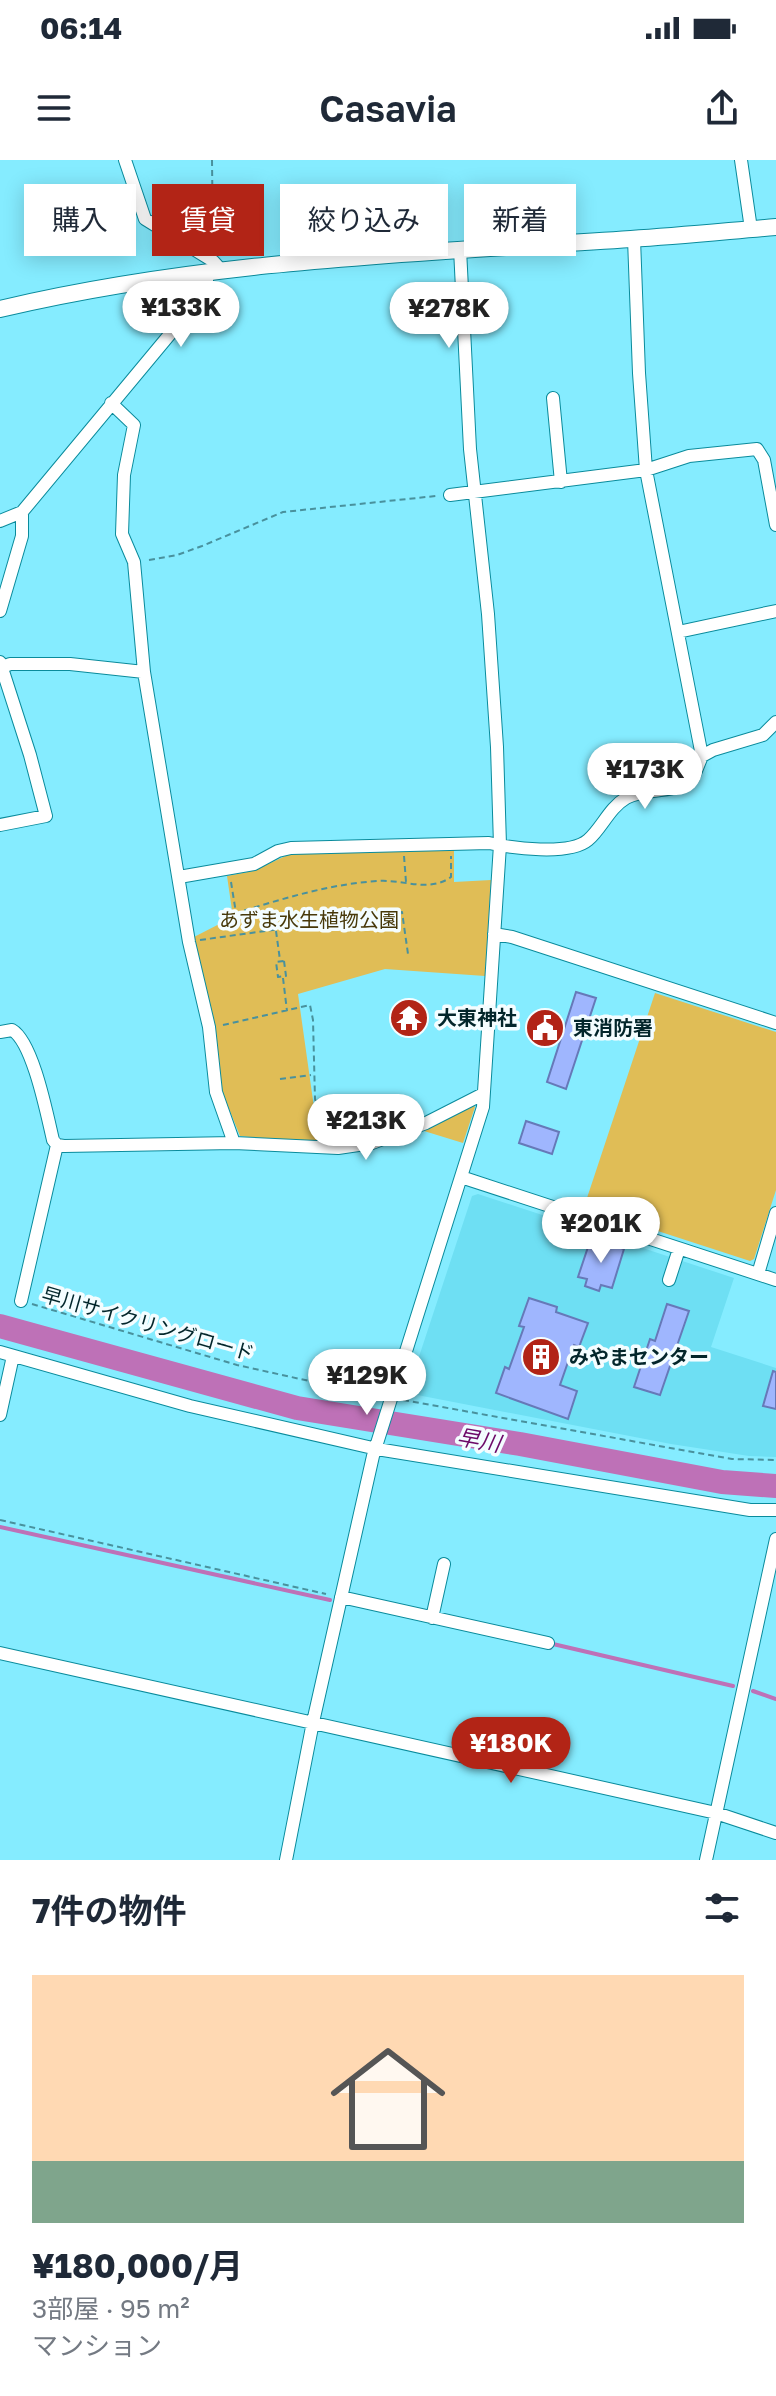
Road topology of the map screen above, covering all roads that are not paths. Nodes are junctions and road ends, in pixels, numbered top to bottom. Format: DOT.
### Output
graph roads {
  1 [pos="125,160"];
  2 [pos="741,160"];
  3 [pos="776,227"];
  4 [pos="751,229"];
  5 [pos="634,239"];
  6 [pos="460,249"];
  7 [pos="215,269"];
  8 [pos="0,309"];
  9 [pos="553,398"];
  10 [pos="111,403"];
  11 [pos="646,470"];
  12 [pos="561,482"];
  13 [pos="474,491"];
  14 [pos="450,495"];
  15 [pos="22,512"];
  16 [pos="0,521"];
  17 [pos="776,525"];
  18 [pos="0,611"];
  19 [pos="776,611"];
  20 [pos="678,632"];
  21 [pos="1,664"];
  22 [pos="144,672"];
  23 [pos="776,722"];
  24 [pos="702,756"];
  25 [pos="0,825"];
  26 [pos="500,845"];
  27 [pos="179,877"];
  28 [pos="494,934"];
  29 [pos="776,1023"];
  30 [pos="0,1032"];
  31 [pos="483,1094"];
  32 [pos="234,1143"];
  33 [pos="57,1145"];
  34 [pos="461,1177"];
  35 [pos="776,1213"];
  36 [pos="679,1249"];
  37 [pos="758,1274"];
  38 [pos="669,1280"];
  39 [pos="776,1280"];
  40 [pos="21,1301"];
  41 [pos="0,1352"];
  42 [pos="13,1356"];
  43 [pos="0,1415"];
  44 [pos="378,1445"];
  45 [pos="776,1510"];
  46 [pos="776,1539"];
  47 [pos="444,1564"];
  48 [pos="341,1597"];
  49 [pos="432,1618"];
  50 [pos="548,1643"];
  51 [pos="0,1653"];
  52 [pos="313,1722"];
  53 [pos="716,1813"];
  54 [pos="776,1833"];
  55 [pos="286,1860"];
  56 [pos="706,1860"];
  1 -- 7 [label="street"];
  2 -- 4 [label="street"];
  3 -- 4 [label="main road"];
  4 -- 5 [label="main road"];
  5 -- 6 [label="main road"];
  5 -- 11 [label="street"];
  6 -- 7 [label="main road"];
  6 -- 13 [label="street"];
  7 -- 8 [label="main road"];
  7 -- 10 [label="street"];
  9 -- 12 [label="street"];
  10 -- 15 [label="street"];
  10 -- 22 [label="street"];
  11 -- 12 [label="street"];
  11 -- 17 [label="street"];
  11 -- 20 [label="street"];
  12 -- 13 [label="street"];
  13 -- 14 [label="street"];
  13 -- 26 [label="street"];
  15 -- 16 [label="street"];
  15 -- 18 [label="street"];
  19 -- 20 [label="street"];
  20 -- 24 [label="street"];
  21 -- 22 [label="street"];
  21 -- 25 [label="street"];
  22 -- 27 [label="street"];
  23 -- 24 [label="street"];
  24 -- 26 [label="street"];
  26 -- 27 [label="street"];
  26 -- 28 [label="street"];
  27 -- 32 [label="street"];
  28 -- 29 [label="street"];
  28 -- 31 [label="street"];
  30 -- 33 [label="street"];
  31 -- 32 [label="street"];
  31 -- 34 [label="street"];
  32 -- 33 [label="street"];
  33 -- 40 [label="street"];
  34 -- 36 [label="street"];
  34 -- 44 [label="street"];
  35 -- 37 [label="street"];
  36 -- 37 [label="street"];
  36 -- 38 [label="street"];
  37 -- 39 [label="street"];
  41 -- 42 [label="street"];
  42 -- 43 [label="street"];
  42 -- 44 [label="street"];
  44 -- 45 [label="street"];
  44 -- 48 [label="street"];
  46 -- 53 [label="street"];
  47 -- 49 [label="street"];
  48 -- 49 [label="street"];
  48 -- 52 [label="street"];
  49 -- 50 [label="street"];
  51 -- 52 [label="street"];
  52 -- 53 [label="street"];
  52 -- 55 [label="street"];
  53 -- 54 [label="street"];
  53 -- 56 [label="street"];
}
